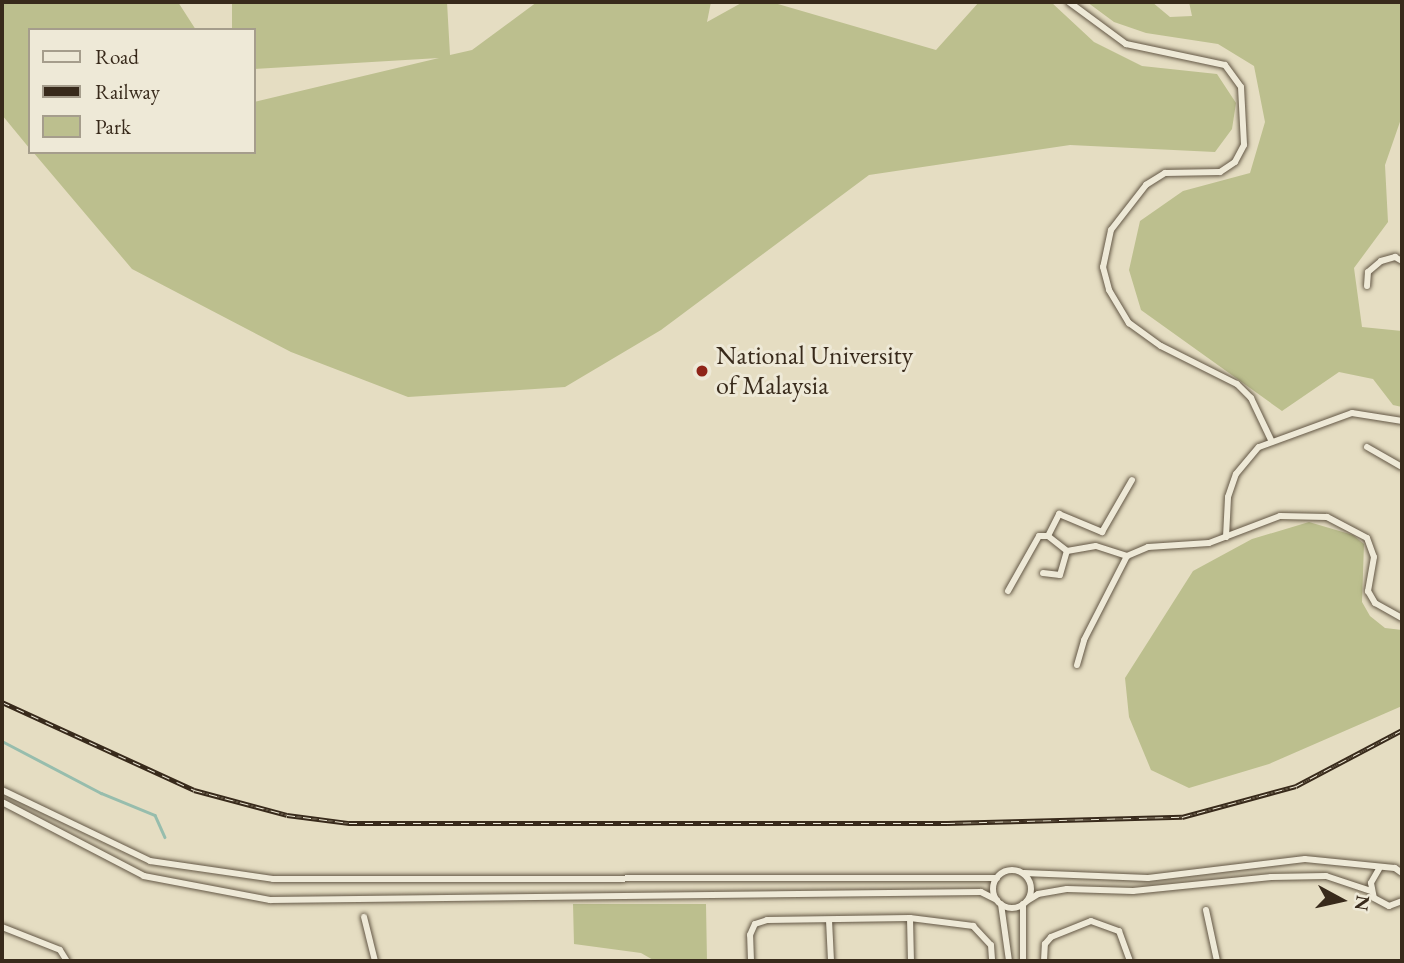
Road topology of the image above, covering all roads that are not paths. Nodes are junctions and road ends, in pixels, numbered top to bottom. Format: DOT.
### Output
graph roads {
  1 [pos="1069,2"];
  2 [pos="1402,261"];
  3 [pos="1367,286"];
  4 [pos="1402,421"];
  5 [pos="1272,440"];
  6 [pos="1367,447"];
  7 [pos="1402,467"];
  8 [pos="1132,480"];
  9 [pos="1048,536"];
  10 [pos="1226,537"];
  11 [pos="1067,551"];
  12 [pos="1127,556"];
  13 [pos="1044,573"];
  14 [pos="1009,591"];
  15 [pos="1402,618"];
  16 [pos="1077,665"];
  17 [pos="2,790"];
  18 [pos="2,802"];
  19 [pos="1380,869"];
  20 [pos="1401,869"];
  21 [pos="1024,873"];
  22 [pos="997,878"];
  23 [pos="1371,891"];
  24 [pos="1402,901"];
  25 [pos="999,902"];
  26 [pos="1025,902"];
  27 [pos="1206,910"];
  28 [pos="364,917"];
  29 [pos="910,918"];
  30 [pos="829,920"];
  31 [pos="2,927"];
  32 [pos="67,961"];
  33 [pos="374,961"];
  34 [pos="751,961"];
  35 [pos="831,961"];
  36 [pos="911,961"];
  37 [pos="992,961"];
  38 [pos="1009,961"];
  39 [pos="1023,961"];
  40 [pos="1044,961"];
  41 [pos="1130,961"];
  42 [pos="1217,961"];
  1 -- 5 [label="street"];
  2 -- 3 [label="street"];
  4 -- 5 [label="street"];
  5 -- 10 [label="street"];
  6 -- 7 [label="street"];
  8 -- 9 [label="street"];
  9 -- 11 [label="street"];
  9 -- 14 [label="street"];
  10 -- 12 [label="street"];
  10 -- 15 [label="street"];
  11 -- 12 [label="street"];
  11 -- 13 [label="street"];
  12 -- 16 [label="street"];
  17 -- 22 [label="street"];
  18 -- 25 [label="street"];
  19 -- 20 [label="street"];
  19 -- 21 [label="street"];
  19 -- 23 [label="street"];
  21 -- 22 [label="street"];
  21 -- 26 [label="street"];
  22 -- 25 [label="street"];
  23 -- 24 [label="street"];
  23 -- 26 [label="street"];
  25 -- 26 [label="street"];
  25 -- 38 [label="street"];
  26 -- 39 [label="street"];
  27 -- 42 [label="street"];
  28 -- 33 [label="street"];
  29 -- 30 [label="street"];
  29 -- 36 [label="street"];
  29 -- 37 [label="street"];
  30 -- 34 [label="street"];
  30 -- 35 [label="street"];
  31 -- 32 [label="street"];
  40 -- 41 [label="street"];
}
